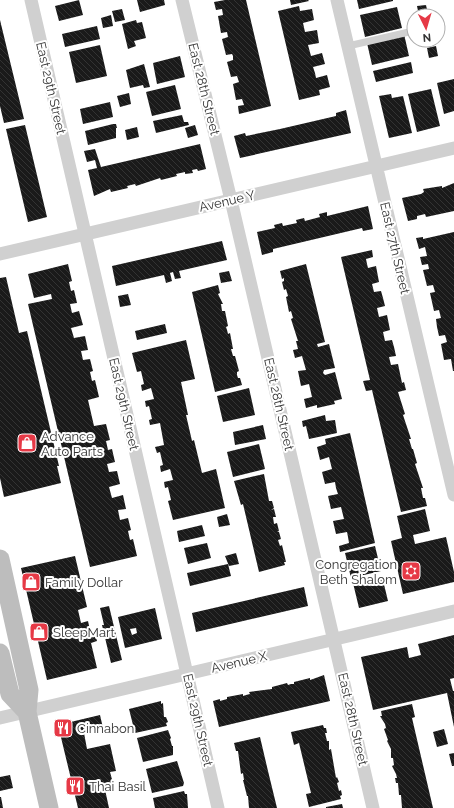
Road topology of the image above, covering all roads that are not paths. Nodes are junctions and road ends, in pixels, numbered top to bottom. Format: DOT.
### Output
graph roads {
  1 [pos="31,0"];
  2 [pos="182,0"];
  3 [pos="337,0"];
  4 [pos="406,33"];
  5 [pos="348,46"];
  6 [pos="454,148"];
  7 [pos="376,166"];
  8 [pos="231,200"];
  9 [pos="85,234"];
  10 [pos="0,254"];
  11 [pos="454,495"];
  12 [pos="0,559"];
  13 [pos="454,611"];
  14 [pos="334,640"];
  15 [pos="0,653"];
  16 [pos="187,674"];
  17 [pos="27,712"];
  18 [pos="0,718"];
  19 [pos="49,808"];
  20 [pos="218,808"];
  21 [pos="373,808"];
  1 -- 9 [label="street, East 29th Street"];
  2 -- 8 [label="street, East 28th Street"];
  3 -- 5 [label="street, East 27th Street"];
  4 -- 5 [label="lane"];
  5 -- 7 [label="street, East 27th Street"];
  6 -- 7 [label="street, Avenue Y"];
  7 -- 8 [label="street, Avenue Y"];
  7 -- 11 [label="street, East 27th Street"];
  8 -- 9 [label="street, Avenue Y"];
  8 -- 14 [label="street, East 28th Street"];
  9 -- 10 [label="street, Avenue Y"];
  9 -- 16 [label="street, East 29th Street"];
  12 -- 17 [label="main road"];
  13 -- 14 [label="street, Avenue X"];
  14 -- 16 [label="street, Avenue X"];
  14 -- 21 [label="street, East 28th Street"];
  15 -- 17 [label="main road"];
  16 -- 17 [label="street, Avenue X"];
  16 -- 20 [label="street, East 29th Street"];
  17 -- 18 [label="street, Avenue X"];
  17 -- 19 [label="main road"];
}
